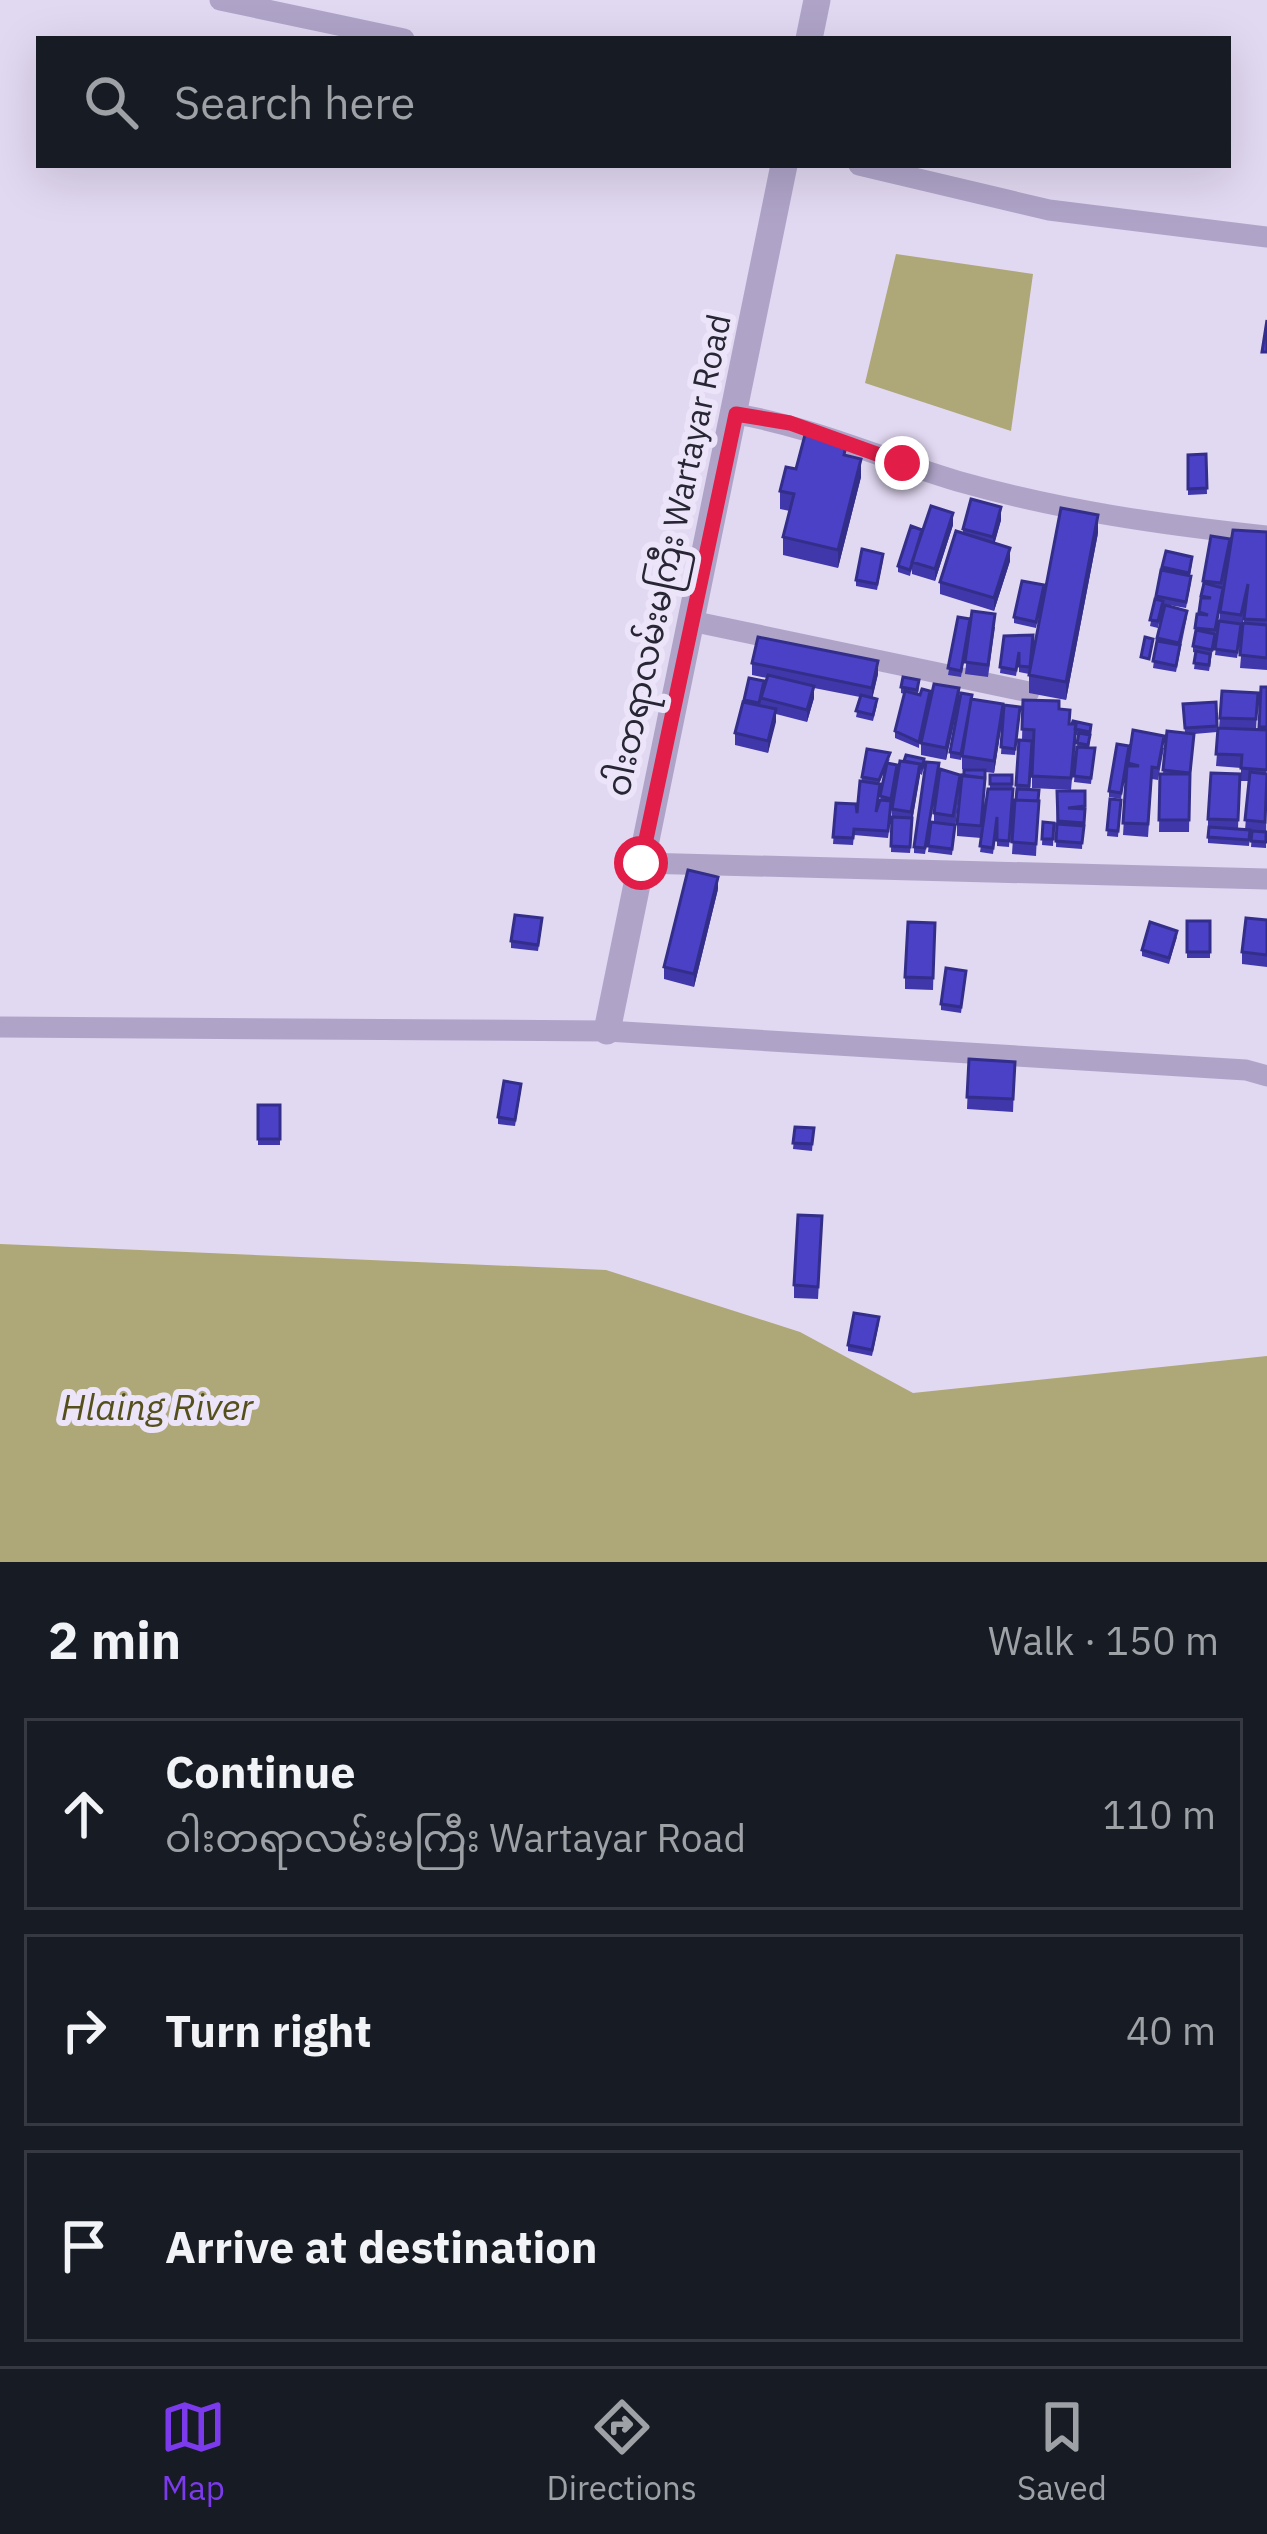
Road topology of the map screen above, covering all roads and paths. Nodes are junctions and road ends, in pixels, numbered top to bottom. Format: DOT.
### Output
graph roads {
  1 [pos="220,0"];
  2 [pos="817,0"];
  3 [pos="390,36"];
  4 [pos="810,36"];
  5 [pos="783,168"];
  6 [pos="872,168"];
  7 [pos="1267,237"];
  8 [pos="736,414"];
  9 [pos="1267,536"];
  10 [pos="691,621"];
  11 [pos="1029,692"];
  12 [pos="641,863"];
  13 [pos="1267,879"];
  14 [pos="0,1027"];
  15 [pos="607,1031"];
  16 [pos="1267,1076"];
  1 -- 3 [label="street"];
  2 -- 4 [label="street"];
  5 -- 8 [label="street, ဝါးတရာလမ်းမကြီး Wartayar Road"];
  6 -- 7 [label="street"];
  8 -- 9 [label="street"];
  8 -- 10 [label="street, ဝါးတရာလမ်းမကြီး Wartayar Road"];
  10 -- 11 [label="street"];
  10 -- 12 [label="street, ဝါးတရာလမ်းမကြီး Wartayar Road"];
  12 -- 13 [label="street"];
  12 -- 15 [label="street, ဝါးတရာလမ်းမကြီး Wartayar Road"];
  14 -- 15 [label="street"];
  15 -- 16 [label="street"];
}
